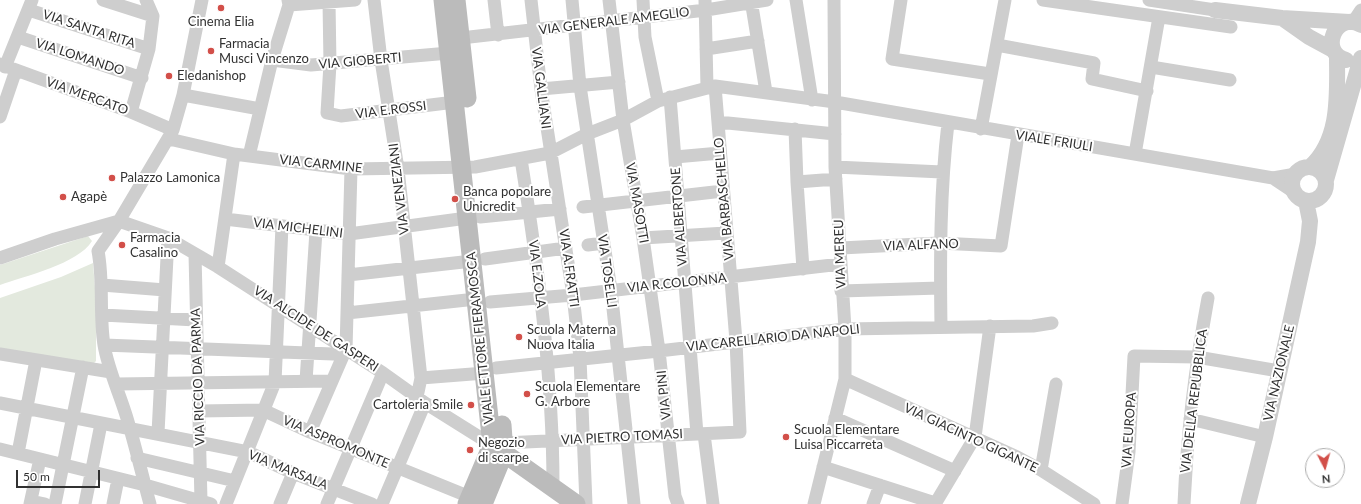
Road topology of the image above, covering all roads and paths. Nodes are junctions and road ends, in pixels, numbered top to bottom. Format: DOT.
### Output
graph roads {
  1 [pos="103,0"];
  2 [pos="146,0"];
  3 [pos="202,0"];
  4 [pos="355,0"];
  5 [pos="374,0"];
  6 [pos="443,0"];
  7 [pos="456,0"];
  8 [pos="494,0"];
  9 [pos="531,0"];
  10 [pos="572,0"];
  11 [pos="609,0"];
  12 [pos="643,0"];
  13 [pos="767,0"];
  14 [pos="796,0"];
  15 [pos="834,0"];
  16 [pos="901,0"];
  17 [pos="1005,0"];
  18 [pos="1043,0"];
  19 [pos="1149,0"];
  20 [pos="1189,0"];
  21 [pos="1234,0"];
  22 [pos="332,1"];
  23 [pos="751,1"];
  24 [pos="289,2"];
  25 [pos="1217,3"];
  26 [pos="1174,4"];
  27 [pos="31,5"];
  28 [pos="705,5"];
  29 [pos="1246,14"];
  30 [pos="153,16"];
  31 [pos="644,17"];
  32 [pos="1159,17"];
  33 [pos="1282,18"];
  34 [pos="612,20"];
  35 [pos="1357,21"];
  36 [pos="575,26"];
  37 [pos="1231,28"];
  38 [pos="534,31"];
  39 [pos="498,35"];
  40 [pos="18,37"];
  41 [pos="461,38"];
  42 [pos="758,41"];
  43 [pos="997,45"];
  44 [pos="149,48"];
  45 [pos="706,49"];
  46 [pos="449,53"];
  47 [pos="1335,53"];
  48 [pos="1361,58"];
  49 [pos="272,60"];
  50 [pos="381,60"];
  51 [pos="330,64"];
  52 [pos="1152,66"];
  53 [pos="7,67"];
  54 [pos="990,74"];
  55 [pos="142,78"];
  56 [pos="1230,80"];
  57 [pos="619,82"];
  58 [pos="580,86"];
  59 [pos="711,87"];
  60 [pos="541,90"];
  61 [pos="1147,91"];
  62 [pos="766,92"];
  63 [pos="183,95"];
  64 [pos="664,99"];
  65 [pos="812,100"];
  66 [pos="455,102"];
  67 [pos="835,102"];
  68 [pos="260,109"];
  69 [pos="388,110"];
  70 [pos="131,112"];
  71 [pos="0,117"];
  72 [pos="623,120"];
  73 [pos="718,122"];
  74 [pos="948,123"];
  75 [pos="795,129"];
  76 [pos="981,129"];
  77 [pos="587,134"];
  78 [pos="835,134"];
  79 [pos="171,135"];
  80 [pos="1018,135"];
  81 [pos="550,153"];
  82 [pos="720,153"];
  83 [pos="234,154"];
  84 [pos="1135,154"];
  85 [pos="249,156"];
  86 [pos="674,157"];
  87 [pos="521,159"];
  88 [pos="468,167"];
  89 [pos="1310,167"];
  90 [pos="350,169"];
  91 [pos="398,169"];
  92 [pos="942,172"];
  93 [pos="836,173"];
  94 [pos="1296,174"];
  95 [pos="1273,178"];
  96 [pos="797,182"];
  97 [pos="1325,186"];
  98 [pos="723,191"];
  99 [pos="677,196"];
  100 [pos="1300,197"];
  101 [pos="636,200"];
  102 [pos="598,205"];
  103 [pos="583,207"];
  104 [pos="560,209"];
  105 [pos="529,212"];
  106 [pos="474,218"];
  107 [pos="225,219"];
  108 [pos="119,221"];
  109 [pos="282,226"];
  110 [pos="403,226"];
  111 [pos="316,231"];
  112 [pos="726,233"];
  113 [pos="349,234"];
  114 [pos="681,236"];
  115 [pos="168,238"];
  116 [pos="643,238"];
  117 [pos="1308,242"];
  118 [pos="604,243"];
  119 [pos="939,243"];
  120 [pos="588,245"];
  121 [pos="566,248"];
  122 [pos="841,248"];
  123 [pos="534,252"];
  124 [pos="195,254"];
  125 [pos="0,258"];
  126 [pos="479,260"];
  127 [pos="841,264"];
  128 [pos="218,267"];
  129 [pos="408,267"];
  130 [pos="803,269"];
  131 [pos="348,275"];
  132 [pos="731,277"];
  133 [pos="684,282"];
  134 [pos="102,285"];
  135 [pos="651,286"];
  136 [pos="940,288"];
  137 [pos="165,290"];
  138 [pos="611,290"];
  139 [pos="841,291"];
  140 [pos="574,295"];
  141 [pos="540,297"];
  142 [pos="1208,298"];
  143 [pos="483,300"];
  144 [pos="279,306"];
  145 [pos="412,306"];
  146 [pos="347,313"];
  147 [pos="103,315"];
  148 [pos="164,318"];
  149 [pos="196,320"];
  150 [pos="1052,323"];
  151 [pos="310,325"];
  152 [pos="990,326"];
  153 [pos="941,327"];
  154 [pos="845,329"];
  155 [pos="736,341"];
  156 [pos="104,345"];
  157 [pos="689,346"];
  158 [pos="163,348"];
  159 [pos="346,349"];
  160 [pos="197,350"];
  161 [pos="660,351"];
  162 [pos="277,353"];
  163 [pos="0,354"];
  164 [pos="308,354"];
  165 [pos="617,355"];
  166 [pos="1196,357"];
  167 [pos="580,358"];
  168 [pos="36,360"];
  169 [pos="547,362"];
  170 [pos="83,367"];
  171 [pos="490,370"];
  172 [pos="1279,371"];
  173 [pos="111,372"];
  174 [pos="383,373"];
  175 [pos="421,378"];
  176 [pos="845,379"];
  177 [pos="306,381"];
  178 [pos="331,381"];
  179 [pos="276,382"];
  180 [pos="160,383"];
  181 [pos="197,383"];
  182 [pos="117,384"];
  183 [pos="1056,384"];
  184 [pos="421,400"];
  185 [pos="0,403"];
  186 [pos="27,409"];
  187 [pos="263,410"];
  188 [pos="198,411"];
  189 [pos="73,418"];
  190 [pos="835,418"];
  191 [pos="1190,419"];
  192 [pos="101,424"];
  193 [pos="131,429"];
  194 [pos="310,432"];
  195 [pos="740,432"];
  196 [pos="158,434"];
  197 [pos="668,434"];
  198 [pos="700,434"];
  199 [pos="625,437"];
  200 [pos="975,437"];
  201 [pos="1265,437"];
  202 [pos="584,440"];
  203 [pos="553,441"];
  204 [pos="200,442"];
  205 [pos="500,447"];
  206 [pos="0,449"];
  207 [pos="352,450"];
  208 [pos="248,452"];
  209 [pos="18,453"];
  210 [pos="137,458"];
  211 [pos="40,459"];
  212 [pos="63,464"];
  213 [pos="823,467"];
  214 [pos="396,468"];
  215 [pos="1041,470"];
  216 [pos="955,471"];
  217 [pos="92,472"];
  218 [pos="201,472"];
  219 [pos="294,473"];
  220 [pos="118,479"];
  221 [pos="235,481"];
  222 [pos="145,485"];
  223 [pos="880,485"];
  224 [pos="553,486"];
  225 [pos="333,488"];
  226 [pos="31,502"];
  227 [pos="473,502"];
  228 [pos="206,503"];
  229 [pos="576,503"];
  230 [pos="816,503"];
  231 [pos="45,504"];
  232 [pos="55,504"];
  233 [pos="85,504"];
  234 [pos="113,504"];
  235 [pos="150,504"];
  236 [pos="226,504"];
  237 [pos="280,504"];
  238 [pos="327,504"];
  239 [pos="372,504"];
  240 [pos="382,504"];
  241 [pos="634,504"];
  242 [pos="678,504"];
  243 [pos="713,504"];
  244 [pos="873,504"];
  245 [pos="935,504"];
  246 [pos="1094,504"];
  247 [pos="1122,504"];
  248 [pos="1184,504"];
  249 [pos="1248,504"];
  1 -- 30 [label="street"];
  2 -- 30 [label="street"];
  3 -- 63 [label="street"];
  4 -- 22 [label="street"];
  5 -- 50 [label="street, VIA VENEZIANI"];
  6 -- 46 [label="main road"];
  7 -- 41 [label="main road"];
  8 -- 39 [label="street"];
  9 -- 38 [label="street, VIA GALLIANI"];
  10 -- 36 [label="street, VIA TOSELLI"];
  11 -- 34 [label="street, VIA MASOTTI"];
  12 -- 31 [label="street, VIA ALBERTONE"];
  13 -- 23 [label="street, VIA GENERALE AMEGLIO"];
  14 -- 65 [label="street"];
  15 -- 67 [label="street, VIA MEREU"];
  16 -- 54 [label="street"];
  17 -- 43 [label="street"];
  18 -- 32 [label="street"];
  19 -- 26 [label="street"];
  20 -- 26 [label="street"];
  21 -- 29 [label="street"];
  22 -- 24 [label="street"];
  22 -- 51 [label="street"];
  23 -- 28 [label="street, VIA GENERALE AMEGLIO"];
  23 -- 42 [label="street"];
  24 -- 49 [label="street"];
  25 -- 26 [label="street"];
  25 -- 29 [label="street"];
  27 -- 40 [label="street"];
  27 -- 44 [label="street, VIA SANTA RITA"];
  28 -- 31 [label="street, VIA GENERALE AMEGLIO"];
  28 -- 45 [label="street, VIA BARBASCHELLO"];
  29 -- 33 [label="street"];
  30 -- 44 [label="street"];
  31 -- 34 [label="street, VIA GENERALE AMEGLIO"];
  31 -- 64 [label="street, VIA ALBERTONE"];
  32 -- 37 [label="street"];
  32 -- 52 [label="street"];
  33 -- 35 [label="street"];
  33 -- 47 [label="street"];
  34 -- 36 [label="street, VIA GENERALE AMEGLIO"];
  34 -- 57 [label="street, VIA MASOTTI"];
  35 -- 47 [label="street"];
  36 -- 38 [label="street, VIA GENERALE AMEGLIO"];
  36 -- 58 [label="street, VIA TOSELLI"];
  38 -- 39 [label="street, VIA GENERALE AMEGLIO"];
  38 -- 60 [label="street, VIA GALLIANI"];
  39 -- 41 [label="street, VIA GENERALE AMEGLIO"];
  40 -- 53 [label="street"];
  40 -- 55 [label="street, VIA LOMANDO"];
  41 -- 88 [label="main road"];
  42 -- 45 [label="street"];
  42 -- 62 [label="street"];
  43 -- 54 [label="street"];
  43 -- 61 [label="street"];
  44 -- 55 [label="street"];
  45 -- 59 [label="street, VIA BARBASCHELLO"];
  46 -- 50 [label="street, VIA GIOBERTI"];
  46 -- 66 [label="main road"];
  47 -- 48 [label="street"];
  47 -- 89 [label="street"];
  48 -- 97 [label="street, VIA NAZIONALE"];
  49 -- 51 [label="street, VIA GIOBERTI"];
  49 -- 68 [label="street"];
  50 -- 51 [label="street, VIA GIOBERTI"];
  50 -- 69 [label="street, VIA VENEZIANI"];
  51 -- 69 [label="street, VIA E.ROSSI"];
  52 -- 56 [label="street"];
  52 -- 61 [label="street"];
  53 -- 70 [label="street, VIA MERCATO"];
  53 -- 71 [label="street"];
  54 -- 76 [label="street"];
  55 -- 70 [label="street"];
  57 -- 58 [label="street"];
  57 -- 72 [label="street, VIA MASOTTI"];
  58 -- 60 [label="street"];
  58 -- 77 [label="street, VIA TOSELLI"];
  59 -- 62 [label="street, VIALE FRIULI"];
  59 -- 64 [label="street, VIA CARMINE"];
  59 -- 73 [label="street, VIA BARBASCHELLO"];
  60 -- 81 [label="street, VIA GALLIANI"];
  61 -- 84 [label="street"];
  62 -- 65 [label="street, VIALE FRIULI"];
  63 -- 68 [label="street"];
  63 -- 79 [label="street"];
  64 -- 72 [label="street, VIA CARMINE"];
  64 -- 86 [label="street, VIA ALBERTONE"];
  65 -- 67 [label="street, VIALE FRIULI"];
  66 -- 69 [label="street, VIA E.ROSSI"];
  66 -- 88 [label="main road"];
  67 -- 74 [label="street, VIALE FRIULI"];
  67 -- 78 [label="street, VIA MEREU"];
  68 -- 85 [label="street"];
  69 -- 91 [label="street, VIA VENEZIANI"];
  70 -- 79 [label="street, VIA MERCATO"];
  72 -- 77 [label="street, VIA CARMINE"];
  72 -- 101 [label="street, VIA MASOTTI"];
  73 -- 75 [label="street"];
  73 -- 82 [label="street, VIA BARBASCHELLO"];
  74 -- 76 [label="street, VIALE FRIULI"];
  74 -- 92 [label="street"];
  75 -- 78 [label="street"];
  75 -- 96 [label="street"];
  76 -- 80 [label="street, VIALE FRIULI"];
  77 -- 81 [label="street, VIA CARMINE"];
  77 -- 102 [label="street, VIA TOSELLI"];
  78 -- 93 [label="street, VIA MEREU"];
  79 -- 83 [label="street, VIA CARMINE"];
  79 -- 108 [label="street"];
  80 -- 84 [label="street, VIALE FRIULI"];
  80 -- 119 [label="street, VIA ALFANO"];
  81 -- 87 [label="street, VIA CARMINE"];
  81 -- 104 [label="street, VIA A.FRATTI"];
  82 -- 86 [label="street"];
  82 -- 98 [label="street, VIA BARBASCHELLO"];
  83 -- 85 [label="street, VIA CARMINE"];
  83 -- 107 [label="street"];
  84 -- 95 [label="street, VIALE FRIULI"];
  85 -- 90 [label="street, VIA CARMINE"];
  86 -- 99 [label="street, VIA ALBERTONE"];
  87 -- 88 [label="street, VIA CARMINE"];
  87 -- 105 [label="street, VIA E.ZOLA"];
  88 -- 91 [label="street, VIA CARMINE"];
  88 -- 106 [label="main road, VIALE ETTORE FIERAMOSCA"];
  89 -- 94 [label="street"];
  89 -- 97 [label="street"];
  90 -- 91 [label="street, VIA CARMINE"];
  90 -- 113 [label="street"];
  91 -- 110 [label="street, VIA VENEZIANI"];
  92 -- 93 [label="street"];
  92 -- 119 [label="street"];
  93 -- 96 [label="street"];
  93 -- 122 [label="street, VIA MEREU"];
  94 -- 95 [label="street, VIALE FRIULI"];
  94 -- 100 [label="street"];
  95 -- 100 [label="street, VIALE FRIULI"];
  96 -- 130 [label="street"];
  97 -- 100 [label="street"];
  97 -- 117 [label="street, VIA NAZIONALE"];
  98 -- 99 [label="street"];
  98 -- 112 [label="street, VIA BARBASCHELLO"];
  99 -- 101 [label="street"];
  99 -- 114 [label="street, VIA ALBERTONE"];
  100 -- 117 [label="street, VIA NAZIONALE"];
  101 -- 102 [label="street"];
  101 -- 116 [label="street, VIA MASOTTI"];
  102 -- 103 [label="street"];
  102 -- 118 [label="street, VIA TOSELLI"];
  104 -- 105 [label="street, VIA MICHELINI"];
  104 -- 121 [label="street, VIA A.FRATTI"];
  105 -- 106 [label="street, VIA MICHELINI"];
  105 -- 123 [label="street, VIA E.ZOLA"];
  106 -- 110 [label="street, VIA MICHELINI"];
  106 -- 126 [label="main road, VIALE ETTORE FIERAMOSCA"];
  107 -- 109 [label="street, VIA MICHELINI"];
  107 -- 128 [label="street"];
  108 -- 115 [label="street, VIA ALCIDE DE GASPERI"];
  108 -- 125 [label="street"];
  108 -- 134 [label="street"];
  109 -- 111 [label="street, VIA MICHELINI"];
  109 -- 144 [label="street"];
  110 -- 113 [label="street, VIA MICHELINI"];
  110 -- 129 [label="street, VIA VENEZIANI"];
  111 -- 113 [label="street, VIA MICHELINI"];
  111 -- 151 [label="street"];
  112 -- 114 [label="street"];
  112 -- 132 [label="street, VIA BARBASCHELLO"];
  113 -- 131 [label="street"];
  114 -- 116 [label="street"];
  114 -- 133 [label="street, VIA ALBERTONE"];
  115 -- 124 [label="street, VIA ALCIDE DE GASPERI"];
  115 -- 137 [label="street"];
  116 -- 135 [label="street, VIA MASOTTI"];
  117 -- 172 [label="street, VIA NAZIONALE"];
  118 -- 120 [label="street"];
  118 -- 138 [label="street, VIA TOSELLI"];
  119 -- 122 [label="street, VIA ALFANO"];
  119 -- 136 [label="street"];
  121 -- 123 [label="street"];
  121 -- 140 [label="street, VIA A.FRATTI"];
  122 -- 127 [label="street, VIA MEREU"];
  123 -- 126 [label="street"];
  123 -- 141 [label="street, VIA E.ZOLA"];
  124 -- 128 [label="street, VIA ALCIDE DE GASPERI"];
  124 -- 149 [label="street, VIA RICCIO DA PARMA"];
  126 -- 129 [label="street"];
  126 -- 143 [label="main road, VIALE ETTORE FIERAMOSCA"];
  127 -- 130 [label="street, VIA R.COLONNA"];
  127 -- 139 [label="street, VIA MEREU"];
  128 -- 144 [label="street, VIA ALCIDE DE GASPERI"];
  129 -- 131 [label="street"];
  129 -- 145 [label="street, VIA VENEZIANI"];
  130 -- 132 [label="street, VIA R.COLONNA"];
  131 -- 146 [label="street"];
  132 -- 133 [label="street, VIA R.COLONNA"];
  132 -- 155 [label="street, VIA BARBASCHELLO"];
  133 -- 135 [label="street, VIA R.COLONNA"];
  133 -- 157 [label="street, VIA ALBERTONE"];
  134 -- 137 [label="street"];
  134 -- 147 [label="street"];
  135 -- 138 [label="street, VIA R.COLONNA"];
  135 -- 161 [label="street, VIA PINI"];
  136 -- 139 [label="street"];
  136 -- 153 [label="street"];
  137 -- 148 [label="street"];
  138 -- 140 [label="street, VIA R.COLONNA"];
  138 -- 165 [label="street, VIA TOSELLI"];
  139 -- 154 [label="street, VIA MEREU"];
  140 -- 141 [label="street, VIA R.COLONNA"];
  140 -- 167 [label="street, VIA A.FRATTI"];
  141 -- 143 [label="street, VIA R.COLONNA"];
  141 -- 169 [label="street, VIA E.ZOLA"];
  142 -- 166 [label="street, VIA DELLA REPUBBLICA"];
  143 -- 145 [label="street, VIA R.COLONNA"];
  143 -- 171 [label="main road, VIALE ETTORE FIERAMOSCA"];
  144 -- 151 [label="street, VIA ALCIDE DE GASPERI"];
  144 -- 162 [label="street"];
  145 -- 146 [label="street, VIA R.COLONNA"];
  145 -- 175 [label="street, VIA VENEZIANI"];
  146 -- 159 [label="street"];
  147 -- 148 [label="street"];
  147 -- 156 [label="street"];
  148 -- 149 [label="street"];
  148 -- 158 [label="street"];
  149 -- 160 [label="street, VIA RICCIO DA PARMA"];
  150 -- 152 [label="street, VIA CARELLARIO DA NAPOLI"];
  151 -- 159 [label="street, VIA ALCIDE DE GASPERI"];
  151 -- 164 [label="street"];
  152 -- 153 [label="street, VIA CARELLARIO DA NAPOLI"];
  152 -- 200 [label="street"];
  153 -- 154 [label="street, VIA CARELLARIO DA NAPOLI"];
  154 -- 155 [label="street, VIA CARELLARIO DA NAPOLI"];
  154 -- 176 [label="street, VIA MEREU"];
  155 -- 157 [label="street, VIA CARELLARIO DA NAPOLI"];
  155 -- 195 [label="street, VIA BARBASCHELLO"];
  156 -- 158 [label="street"];
  156 -- 173 [label="street"];
  157 -- 161 [label="street, VIA CARELLARIO DA NAPOLI"];
  157 -- 198 [label="street, VIA ALBERTONE"];
  158 -- 160 [label="street"];
  158 -- 180 [label="street"];
  159 -- 164 [label="street"];
  159 -- 174 [label="street, VIA ALCIDE DE GASPERI"];
  159 -- 178 [label="street"];
  160 -- 162 [label="street"];
  160 -- 181 [label="street, VIA RICCIO DA PARMA"];
  161 -- 165 [label="street, VIA CARELLARIO DA NAPOLI"];
  161 -- 197 [label="street, VIA PINI"];
  162 -- 164 [label="street"];
  162 -- 179 [label="street"];
  163 -- 168 [label="street"];
  164 -- 177 [label="street"];
  165 -- 167 [label="street, VIA CARELLARIO DA NAPOLI"];
  165 -- 199 [label="street, VIA TOSELLI"];
  166 -- 172 [label="street"];
  166 -- 191 [label="street, VIA DELLA REPUBBLICA"];
  166 -- 247 [label="street, VIA EUROPA"];
  167 -- 169 [label="street, VIA CARELLARIO DA NAPOLI"];
  167 -- 202 [label="street, VIA A.FRATTI"];
  168 -- 170 [label="street"];
  168 -- 186 [label="street"];
  169 -- 171 [label="street, VIA CARELLARIO DA NAPOLI"];
  169 -- 203 [label="street, VIA E.ZOLA"];
  170 -- 173 [label="street"];
  170 -- 189 [label="street"];
  171 -- 175 [label="street, VIA CARELLARIO DA NAPOLI"];
  171 -- 205 [label="main road, VIALE ETTORE FIERAMOSCA"];
  172 -- 201 [label="street, VIA NAZIONALE"];
  173 -- 182 [label="street"];
  174 -- 184 [label="street, VIA ALCIDE DE GASPERI"];
  174 -- 207 [label="street"];
  175 -- 184 [label="street, VIA VENEZIANI"];
  176 -- 190 [label="street, VIA MEREU"];
  176 -- 200 [label="street, VIA GIACINTO GIGANTE"];
  177 -- 178 [label="street"];
  177 -- 179 [label="street"];
  178 -- 194 [label="street"];
  179 -- 181 [label="street"];
  179 -- 187 [label="street"];
  180 -- 181 [label="street"];
  180 -- 182 [label="street"];
  180 -- 196 [label="street"];
  181 -- 188 [label="street, VIA RICCIO DA PARMA"];
  182 -- 193 [label="street"];
  183 -- 215 [label="street"];
  184 -- 205 [label="street, VIA ALCIDE DE GASPERI"];
  184 -- 214 [label="street, VIA VENEZIANI"];
  185 -- 186 [label="street, VIA MARSALA"];
  186 -- 189 [label="street, VIA MARSALA"];
  186 -- 209 [label="street"];
  187 -- 188 [label="street, VIA ASPROMONTE"];
  187 -- 194 [label="street, VIA ASPROMONTE"];
  187 -- 208 [label="street"];
  188 -- 204 [label="street, VIA RICCIO DA PARMA"];
  189 -- 192 [label="street, VIA MARSALA"];
  189 -- 212 [label="street"];
  190 -- 213 [label="street, VIA MEREU"];
  190 -- 216 [label="street"];
  191 -- 201 [label="street"];
  191 -- 248 [label="street, VIA DELLA REPUBBLICA"];
  192 -- 193 [label="street, VIA MARSALA"];
  192 -- 217 [label="street"];
  193 -- 196 [label="street, VIA MARSALA"];
  193 -- 210 [label="street"];
  194 -- 207 [label="street, VIA ASPROMONTE"];
  195 -- 198 [label="street, VIA PIETRO TOMASI"];
  196 -- 204 [label="street, VIA MARSALA"];
  197 -- 198 [label="street, VIA PIETRO TOMASI"];
  197 -- 199 [label="street, VIA PIETRO TOMASI"];
  197 -- 242 [label="street, VIA PINI"];
  198 -- 243 [label="street, VIA ALBERTONE"];
  199 -- 202 [label="street, VIA PIETRO TOMASI"];
  199 -- 241 [label="street, VIA TOSELLI"];
  200 -- 215 [label="street, VIA GIACINTO GIGANTE"];
  200 -- 216 [label="street"];
  201 -- 249 [label="street, VIA NAZIONALE"];
  202 -- 203 [label="street, VIA PIETRO TOMASI"];
  202 -- 229 [label="street, VIA A.FRATTI"];
  203 -- 205 [label="street, VIA PIETRO TOMASI"];
  203 -- 224 [label="street, VIA E.ZOLA"];
  204 -- 208 [label="street, VIA MARSALA"];
  204 -- 218 [label="street, VIA RICCIO DA PARMA"];
  205 -- 224 [label="main road"];
  205 -- 227 [label="main road, VIALE ETTORE FIERAMOSCA"];
  206 -- 209 [label="street"];
  207 -- 214 [label="street, VIA ASPROMONTE"];
  207 -- 225 [label="street"];
  208 -- 219 [label="street, VIA MARSALA"];
  208 -- 221 [label="street"];
  209 -- 211 [label="street"];
  210 -- 218 [label="street"];
  210 -- 222 [label="street"];
  211 -- 212 [label="street"];
  211 -- 226 [label="street"];
  212 -- 217 [label="street"];
  212 -- 232 [label="street"];
  213 -- 223 [label="street"];
  213 -- 230 [label="street, VIA MEREU"];
  214 -- 227 [label="street, VIA ASPROMONTE"];
  214 -- 240 [label="street, VIA VENEZIANI"];
  215 -- 246 [label="street, VIA GIACINTO GIGANTE"];
  216 -- 245 [label="street"];
  217 -- 220 [label="street"];
  217 -- 233 [label="street"];
  218 -- 221 [label="street"];
  218 -- 228 [label="street, VIA RICCIO DA PARMA"];
  219 -- 225 [label="street, VIA MARSALA"];
  219 -- 237 [label="street"];
  220 -- 222 [label="street"];
  220 -- 234 [label="street"];
  221 -- 236 [label="street"];
  222 -- 228 [label="street"];
  222 -- 235 [label="street"];
  223 -- 244 [label="street"];
  223 -- 245 [label="street"];
  224 -- 229 [label="main road"];
  225 -- 238 [label="street"];
  225 -- 239 [label="street, VIA MARSALA"];
  226 -- 231 [label="street"];
}
